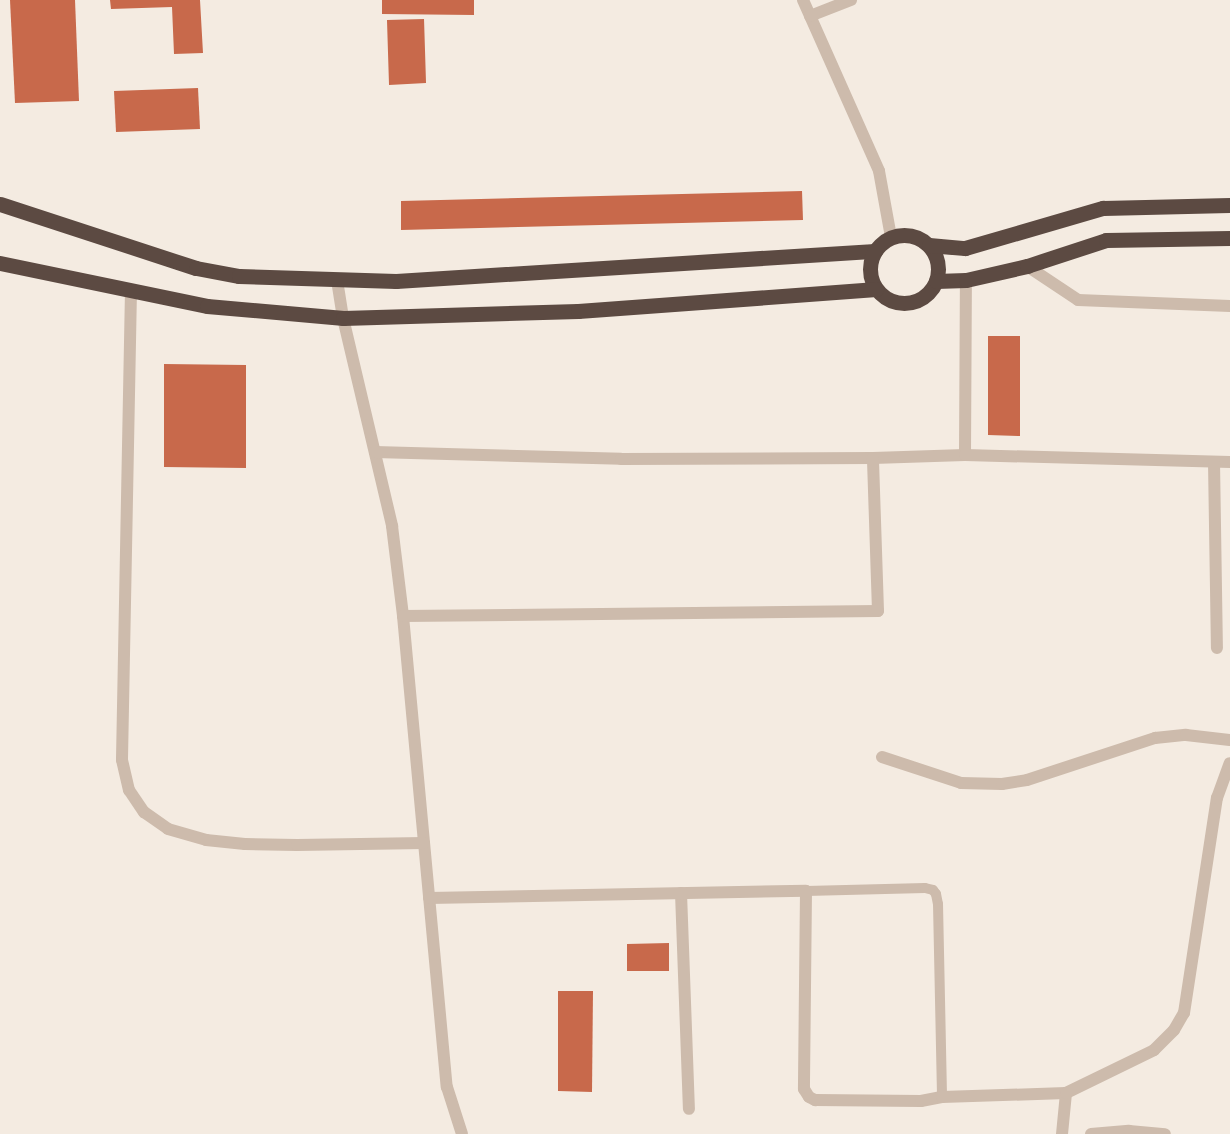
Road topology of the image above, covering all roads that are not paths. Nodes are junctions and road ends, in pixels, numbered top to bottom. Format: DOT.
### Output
graph roads {
  1 [pos="803,0"];
  2 [pos="851,0"];
  3 [pos="810,16"];
  4 [pos="0,204"];
  5 [pos="1230,204"];
  6 [pos="891,237"];
  7 [pos="1230,238"];
  8 [pos="929,244"];
  9 [pos="875,251"];
  10 [pos="0,263"];
  11 [pos="1027,266"];
  12 [pos="337,280"];
  13 [pos="966,280"];
  14 [pos="936,281"];
  15 [pos="876,289"];
  16 [pos="131,290"];
  17 [pos="1230,306"];
  18 [pos="343,318"];
  19 [pos="375,452"];
  20 [pos="965,455"];
  21 [pos="873,458"];
  22 [pos="1214,462"];
  23 [pos="1230,462"];
  24 [pos="403,616"];
  25 [pos="1218,648"];
  26 [pos="1230,740"];
  27 [pos="882,758"];
  28 [pos="1230,763"];
  29 [pos="424,843"];
  30 [pos="806,891"];
  31 [pos="681,893"];
  32 [pos="429,898"];
  33 [pos="1066,1093"];
  34 [pos="942,1096"];
  35 [pos="689,1109"];
  36 [pos="462,1134"];
  37 [pos="1062,1134"];
  38 [pos="1091,1134"];
  39 [pos="1165,1134"];
  1 -- 3 [label="street"];
  2 -- 3 [label="street"];
  3 -- 6 [label="street"];
  4 -- 12 [label="highway"];
  5 -- 8 [label="highway"];
  6 -- 8 [label="highway"];
  6 -- 9 [label="highway"];
  7 -- 11 [label="highway"];
  8 -- 14 [label="highway"];
  9 -- 12 [label="highway"];
  9 -- 15 [label="highway"];
  10 -- 16 [label="highway"];
  11 -- 13 [label="highway"];
  11 -- 17 [label="street"];
  12 -- 18 [label="street"];
  13 -- 14 [label="highway"];
  13 -- 20 [label="street"];
  14 -- 15 [label="highway"];
  15 -- 18 [label="highway"];
  16 -- 18 [label="highway"];
  16 -- 29 [label="street"];
  18 -- 19 [label="street"];
  19 -- 21 [label="street"];
  19 -- 24 [label="street"];
  20 -- 21 [label="street"];
  20 -- 22 [label="street"];
  21 -- 24 [label="street"];
  22 -- 23 [label="street"];
  22 -- 25 [label="street"];
  24 -- 29 [label="street"];
  26 -- 27 [label="street"];
  28 -- 33 [label="street"];
  29 -- 32 [label="street"];
  30 -- 31 [label="street"];
  30 -- 34 [label="lane"];
  30 -- 34 [label="street"];
  31 -- 32 [label="street"];
  31 -- 35 [label="street"];
  32 -- 36 [label="street"];
  33 -- 34 [label="street"];
  33 -- 37 [label="street"];
  38 -- 39 [label="street"];
}
